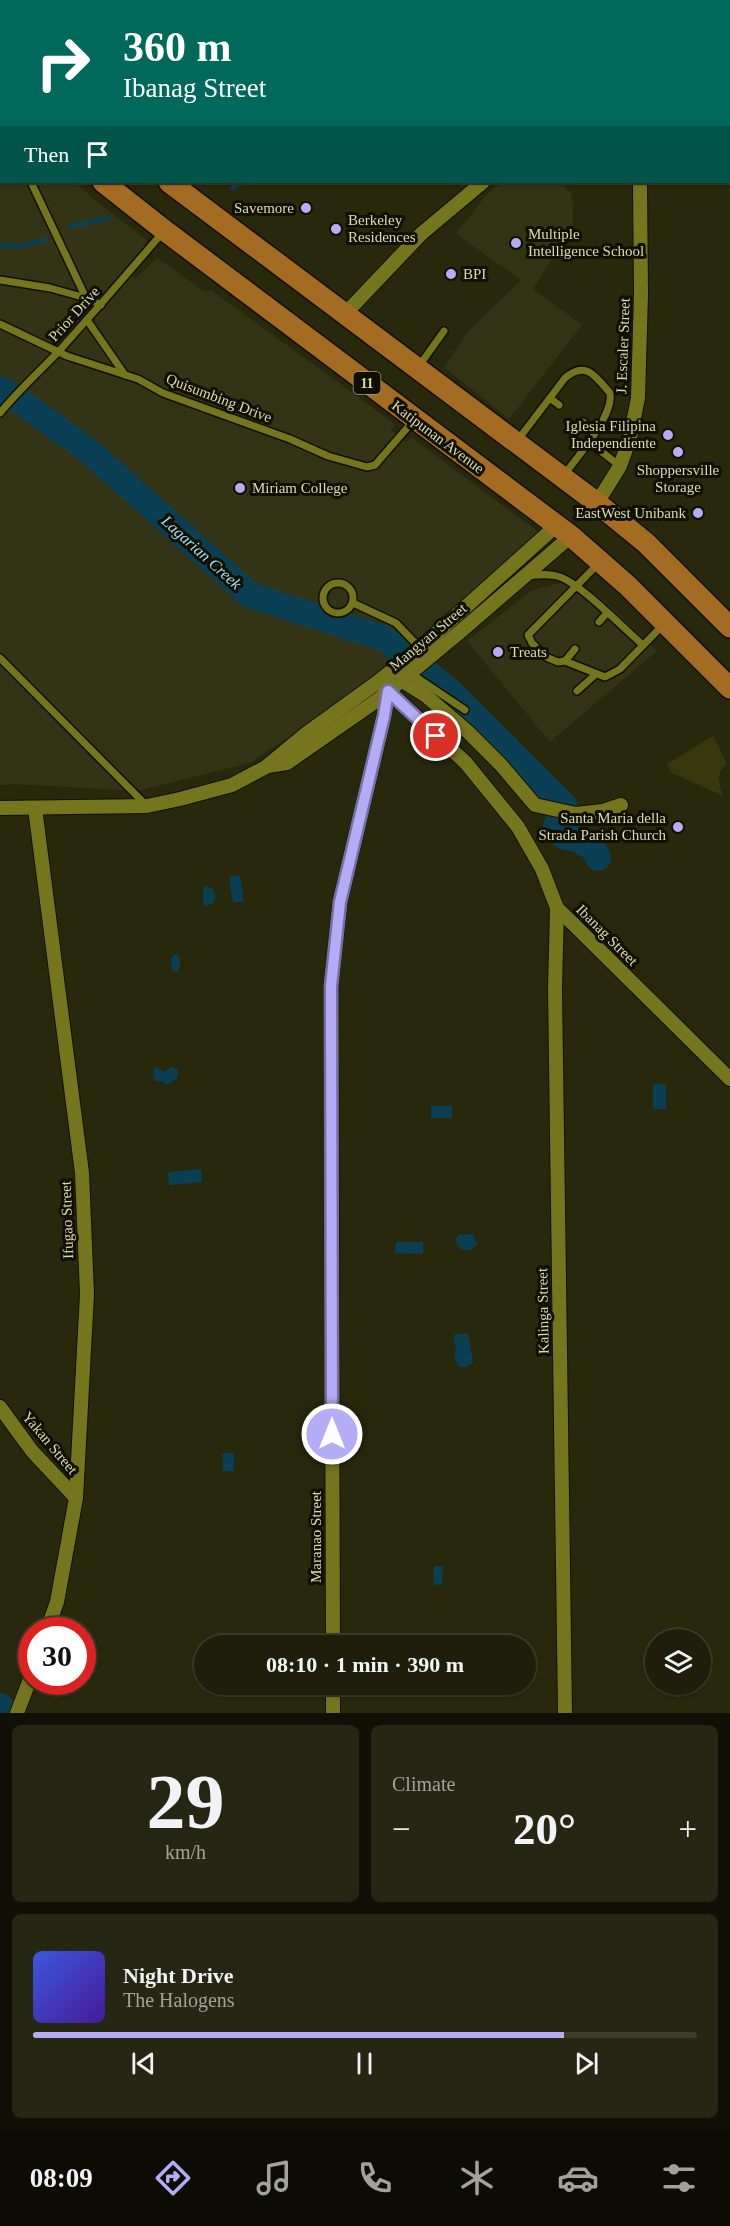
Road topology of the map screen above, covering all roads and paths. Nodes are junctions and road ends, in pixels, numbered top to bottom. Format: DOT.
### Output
graph roads {
  1 [pos="31,183"];
  2 [pos="104,183"];
  3 [pos="170,183"];
  4 [pos="482,183"];
  5 [pos="640,183"];
  6 [pos="164,230"];
  7 [pos="0,280"];
  8 [pos="86,298"];
  9 [pos="101,305"];
  10 [pos="345,314"];
  11 [pos="87,320"];
  12 [pos="0,324"];
  13 [pos="444,331"];
  14 [pos="58,351"];
  15 [pos="417,368"];
  16 [pos="125,375"];
  17 [pos="550,398"];
  18 [pos="559,405"];
  19 [pos="0,413"];
  20 [pos="415,420"];
  21 [pos="583,422"];
  22 [pos="594,432"];
  23 [pos="516,442"];
  24 [pos="589,442"];
  25 [pos="620,466"];
  26 [pos="562,477"];
  27 [pos="597,503"];
  28 [pos="564,530"];
  29 [pos="600,561"];
  30 [pos="524,577"];
  31 [pos="576,586"];
  32 [pos="353,603"];
  33 [pos="607,613"];
  34 [pos="599,622"];
  35 [pos="728,622"];
  36 [pos="667,625"];
  37 [pos="643,645"];
  38 [pos="420,648"];
  39 [pos="575,649"];
  40 [pos="0,658"];
  41 [pos="566,661"];
  42 [pos="730,669"];
  43 [pos="596,674"];
  44 [pos="406,676"];
  45 [pos="383,686"];
  46 [pos="730,688"];
  47 [pos="577,691"];
  48 [pos="465,710"];
  49 [pos="147,806"];
  50 [pos="621,806"];
  51 [pos="0,808"];
  52 [pos="35,808"];
  53 [pos="557,908"];
  54 [pos="730,1079"];
  55 [pos="0,1407"];
  56 [pos="76,1498"];
  57 [pos="52,1617"];
  58 [pos="333,1635"];
  59 [pos="24,1695"];
  60 [pos="333,1695"];
  61 [pos="18,1713"];
  62 [pos="333,1713"];
  63 [pos="565,1713"];
  1 -- 8 [label="lane"];
  2 -- 6 [label="main road, Katipunan Avenue / 11"];
  3 -- 10 [label="main road"];
  4 -- 10 [label="street"];
  5 -- 25 [label="street, J. Escaler Street"];
  6 -- 9 [label="lane, Prior Drive"];
  6 -- 20 [label="main road, Katipunan Avenue / 11"];
  7 -- 8 [label="lane"];
  8 -- 9 [label="lane"];
  9 -- 11 [label="lane, Prior Drive"];
  10 -- 15 [label="main road"];
  11 -- 14 [label="lane, Prior Drive"];
  11 -- 16 [label="lane"];
  12 -- 14 [label="lane, Quisumbing Drive"];
  13 -- 15 [label="lane"];
  14 -- 16 [label="lane, Quisumbing Drive"];
  14 -- 19 [label="lane, Prior Drive"];
  15 -- 23 [label="main road"];
  16 -- 20 [label="lane, Quisumbing Drive"];
  17 -- 18 [label="lane"];
  17 -- 22 [label="lane"];
  17 -- 23 [label="lane"];
  20 -- 28 [label="main road, Katipunan Avenue / 11"];
  21 -- 22 [label="lane"];
  22 -- 24 [label="lane"];
  23 -- 26 [label="main road"];
  24 -- 25 [label="lane"];
  24 -- 26 [label="lane"];
  25 -- 27 [label="street, J. Escaler Street"];
  26 -- 27 [label="main road"];
  27 -- 35 [label="main road"];
  28 -- 29 [label="main road, Katipunan Avenue / 11"];
  28 -- 30 [label="street, Mangyan Street"];
  28 -- 38 [label="street, Mangyan Street"];
  29 -- 31 [label="lane"];
  29 -- 36 [label="main road, Katipunan Avenue / 11"];
  30 -- 31 [label="lane"];
  30 -- 44 [label="street, Mangyan Street"];
  31 -- 33 [label="lane"];
  31 -- 41 [label="lane"];
  32 -- 32 [label="lane"];
  32 -- 38 [label="lane"];
  33 -- 34 [label="lane"];
  33 -- 37 [label="lane"];
  36 -- 37 [label="lane"];
  36 -- 42 [label="main road"];
  36 -- 46 [label="main road, Katipunan Avenue / 11"];
  37 -- 43 [label="lane"];
  38 -- 45 [label="street, Mangyan Street"];
  39 -- 41 [label="lane"];
  40 -- 49 [label="lane"];
  41 -- 43 [label="lane"];
  43 -- 47 [label="lane"];
  44 -- 45 [label="street, Mangyan Street"];
  44 -- 48 [label="lane"];
  44 -- 50 [label="street"];
  45 -- 49 [label="street, Mangyan Street"];
  45 -- 53 [label="street, Ibanag Street"];
  45 -- 58 [label="street, Maranao Street"];
  49 -- 52 [label="street, Mangyan Street"];
  51 -- 52 [label="street, Mangyan Street"];
  52 -- 56 [label="street, Ifugao Street"];
  53 -- 54 [label="street, Ibanag Street"];
  53 -- 63 [label="street, Kalinga Street"];
  55 -- 56 [label="street, Yakan Street"];
  56 -- 57 [label="street, Ifugao Street"];
  59 -- 61 [label="street"];
  60 -- 62 [label="street"];
}
